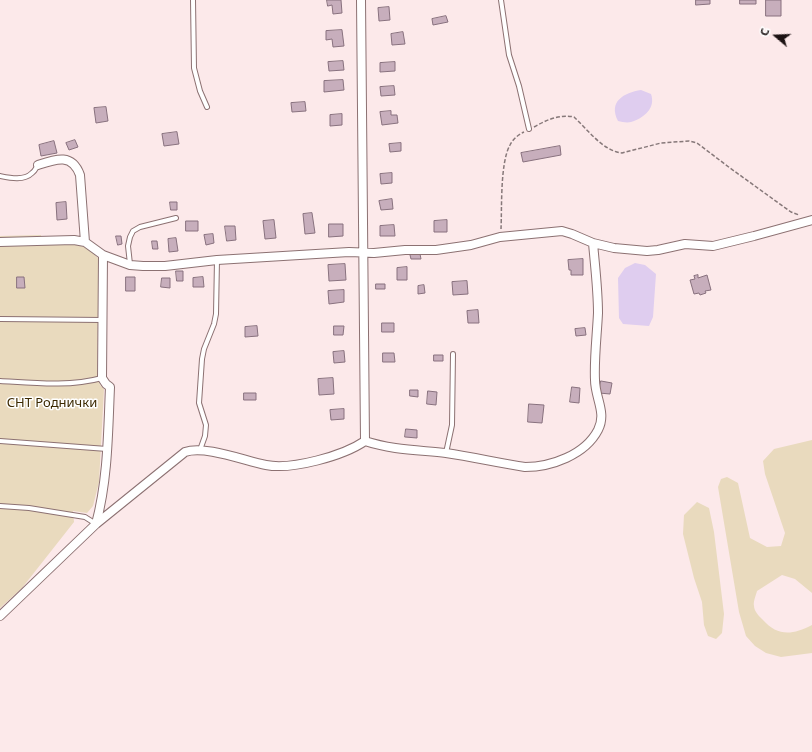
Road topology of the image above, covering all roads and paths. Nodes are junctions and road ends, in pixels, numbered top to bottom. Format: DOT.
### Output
graph roads {
  1 [pos="193,0"];
  2 [pos="361,0"];
  3 [pos="501,0"];
  4 [pos="207,107"];
  5 [pos="529,129"];
  6 [pos="38,165"];
  7 [pos="0,176"];
  8 [pos="799,215"];
  9 [pos="176,218"];
  10 [pos="812,220"];
  11 [pos="500,237"];
  12 [pos="0,242"];
  13 [pos="85,242"];
  14 [pos="594,243"];
  15 [pos="363,252"];
  16 [pos="103,255"];
  17 [pos="217,260"];
  18 [pos="130,265"];
  19 [pos="0,319"];
  20 [pos="103,320"];
  21 [pos="453,354"];
  22 [pos="102,378"];
  23 [pos="0,381"];
  24 [pos="365,441"];
  25 [pos="0,442"];
  26 [pos="108,450"];
  27 [pos="200,450"];
  28 [pos="446,454"];
  29 [pos="0,506"];
  30 [pos="96,524"];
  31 [pos="0,616"];
  1 -- 4 [label="lane"];
  2 -- 15 [label="street"];
  3 -- 5 [label="lane"];
  5 -- 8 [label="path"];
  5 -- 11 [label="path"];
  6 -- 7 [label="lane"];
  6 -- 13 [label="street"];
  9 -- 18 [label="lane"];
  10 -- 14 [label="street"];
  11 -- 14 [label="street"];
  11 -- 15 [label="street"];
  12 -- 13 [label="street"];
  13 -- 16 [label="street"];
  14 -- 28 [label="street"];
  15 -- 17 [label="street"];
  15 -- 24 [label="street"];
  16 -- 18 [label="street"];
  16 -- 20 [label="street"];
  17 -- 18 [label="street"];
  17 -- 27 [label="lane"];
  19 -- 20 [label="lane"];
  20 -- 22 [label="street"];
  21 -- 28 [label="lane"];
  22 -- 23 [label="lane"];
  22 -- 26 [label="street"];
  24 -- 27 [label="street"];
  24 -- 28 [label="street"];
  25 -- 26 [label="lane"];
  26 -- 30 [label="street"];
  27 -- 30 [label="street"];
  29 -- 30 [label="lane"];
  30 -- 31 [label="street"];
}
